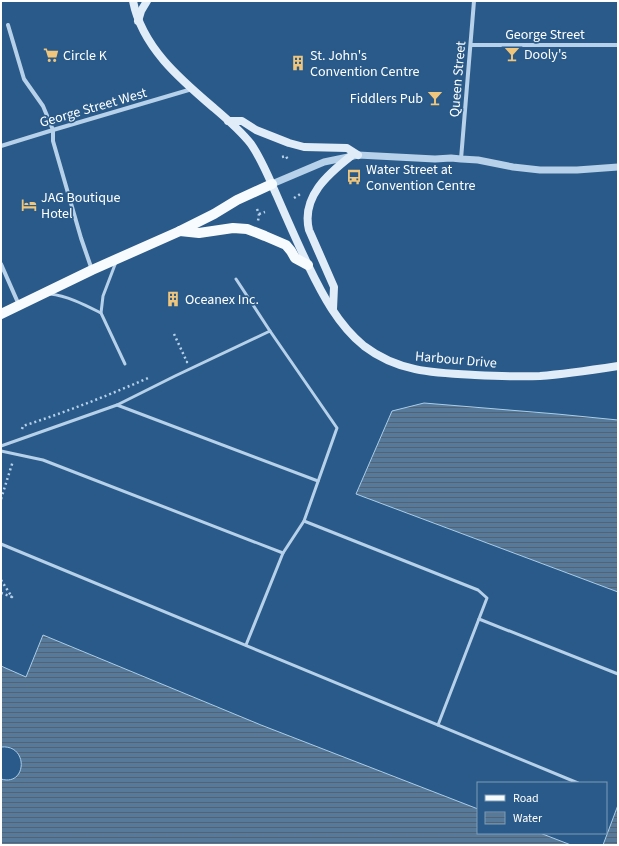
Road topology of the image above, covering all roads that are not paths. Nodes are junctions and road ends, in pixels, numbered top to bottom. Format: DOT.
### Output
graph roads {
  1 [pos="133,1"];
  2 [pos="148,1"];
  3 [pos="474,1"];
  4 [pos="138,20"];
  5 [pos="8,25"];
  6 [pos="471,45"];
  7 [pos="618,45"];
  8 [pos="192,89"];
  9 [pos="228,121"];
  10 [pos="53,130"];
  11 [pos="1,146"];
  12 [pos="355,155"];
  13 [pos="461,159"];
  14 [pos="618,167"];
  15 [pos="272,184"];
  16 [pos="180,231"];
  17 [pos="117,259"];
  18 [pos="1,264"];
  19 [pos="308,265"];
  20 [pos="92,270"];
  21 [pos="236,279"];
  22 [pos="44,293"];
  23 [pos="19,305"];
  24 [pos="332,310"];
  25 [pos="101,313"];
  26 [pos="1,314"];
  27 [pos="270,331"];
  28 [pos="125,364"];
  29 [pos="618,366"];
  30 [pos="117,406"];
  31 [pos="1,446"];
  32 [pos="1,450"];
  33 [pos="318,481"];
  34 [pos="304,521"];
  35 [pos="1,544"];
  36 [pos="284,554"];
  37 [pos="479,619"];
  38 [pos="246,645"];
  39 [pos="618,674"];
  40 [pos="438,725"];
  41 [pos="576,782"];
  1 -- 4 [label="main road, Harbour Drive"];
  2 -- 4 [label="main road"];
  3 -- 6 [label="street, Queen Street"];
  4 -- 8 [label="main road, Harbour Drive"];
  5 -- 10 [label="street"];
  6 -- 7 [label="street, George Street"];
  6 -- 13 [label="street, Queen Street"];
  8 -- 9 [label="main road, Harbour Drive"];
  8 -- 10 [label="street, George Street West"];
  9 -- 12 [label="main road"];
  9 -- 15 [label="main road, Harbour Drive"];
  10 -- 11 [label="street, George Street West"];
  10 -- 20 [label="street"];
  12 -- 13 [label="street"];
  12 -- 15 [label="street"];
  12 -- 24 [label="main road"];
  13 -- 14 [label="street"];
  15 -- 16 [label="main road"];
  15 -- 19 [label="main road, Harbour Drive"];
  16 -- 17 [label="main road"];
  16 -- 19 [label="main road"];
  17 -- 20 [label="main road"];
  17 -- 25 [label="lane"];
  18 -- 23 [label="street"];
  19 -- 24 [label="main road, Harbour Drive"];
  20 -- 22 [label="main road"];
  21 -- 27 [label="lane"];
  22 -- 23 [label="main road"];
  22 -- 25 [label="lane"];
  23 -- 26 [label="main road"];
  24 -- 29 [label="main road, Harbour Drive"];
  25 -- 28 [label="lane"];
  27 -- 30 [label="lane"];
  27 -- 33 [label="lane"];
  30 -- 31 [label="lane"];
  30 -- 33 [label="lane"];
  32 -- 36 [label="lane"];
  33 -- 34 [label="lane"];
  34 -- 36 [label="lane"];
  34 -- 37 [label="lane"];
  35 -- 38 [label="lane"];
  36 -- 38 [label="lane"];
  37 -- 39 [label="lane"];
  37 -- 40 [label="lane"];
  38 -- 40 [label="lane"];
  40 -- 41 [label="lane"];
}
